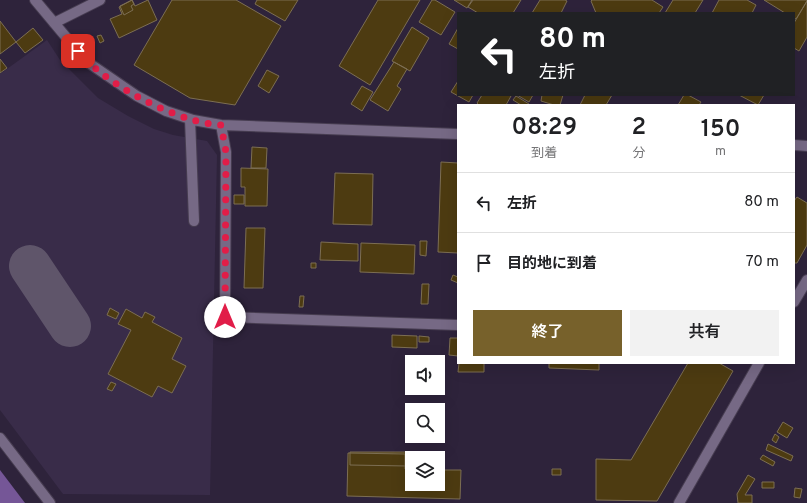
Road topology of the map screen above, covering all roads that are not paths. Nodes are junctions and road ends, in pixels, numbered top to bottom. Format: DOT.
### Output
graph roads {
  1 [pos="35,0"];
  2 [pos="100,0"];
  3 [pos="54,23"];
  4 [pos="190,119"];
  5 [pos="221,125"];
  6 [pos="457,134"];
  7 [pos="795,145"];
  8 [pos="807,146"];
  9 [pos="194,221"];
  10 [pos="807,280"];
  11 [pos="795,300"];
  12 [pos="457,325"];
  13 [pos="758,364"];
  14 [pos="0,438"];
  15 [pos="50,503"];
  16 [pos="679,503"];
  1 -- 3 [label="street"];
  2 -- 3 [label="street"];
  3 -- 4 [label="street"];
  4 -- 5 [label="street"];
  4 -- 9 [label="street"];
  5 -- 6 [label="street"];
  5 -- 12 [label="street"];
  7 -- 8 [label="street"];
  10 -- 11 [label="street"];
  13 -- 16 [label="street"];
  14 -- 15 [label="street"];
}
